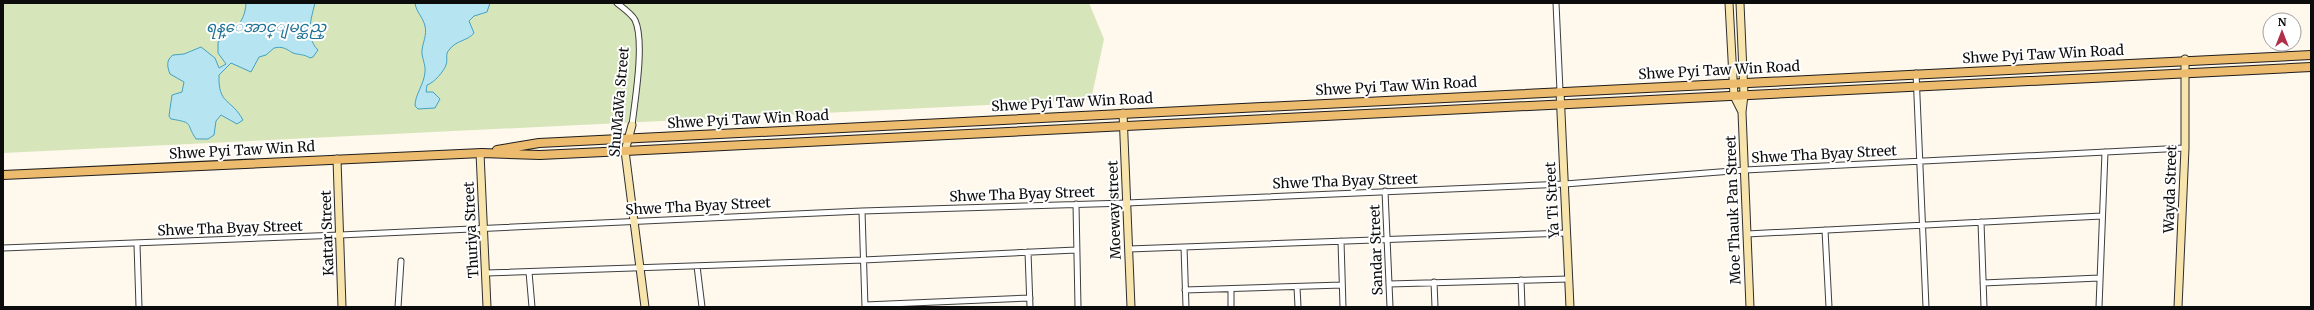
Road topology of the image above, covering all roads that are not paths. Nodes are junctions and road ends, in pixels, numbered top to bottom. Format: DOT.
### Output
graph roads {
  1 [pos="617,3"];
  2 [pos="1556,3"];
  3 [pos="1729,3"];
  4 [pos="1740,3"];
  5 [pos="2311,55"];
  6 [pos="2185,60"];
  7 [pos="2311,67"];
  8 [pos="2186,72"];
  9 [pos="1916,73"];
  10 [pos="1744,82"];
  11 [pos="1733,83"];
  12 [pos="1917,86"];
  13 [pos="1560,91"];
  14 [pos="1744,95"];
  15 [pos="1734,96"];
  16 [pos="1561,104"];
  17 [pos="1742,112"];
  18 [pos="1123,113"];
  19 [pos="926,123"];
  20 [pos="632,125"];
  21 [pos="1124,125"];
  22 [pos="792,130"];
  23 [pos="926,136"];
  24 [pos="629,138"];
  25 [pos="793,142"];
  26 [pos="2185,148"];
  27 [pos="625,152"];
  28 [pos="2105,152"];
  29 [pos="481,153"];
  30 [pos="337,158"];
  31 [pos="1920,161"];
  32 [pos="1745,170"];
  33 [pos="3,175"];
  34 [pos="1564,184"];
  35 [pos="1385,191"];
  36 [pos="1127,203"];
  37 [pos="1076,204"];
  38 [pos="862,211"];
  39 [pos="2102,216"];
  40 [pos="633,221"];
  41 [pos="1981,222"];
  42 [pos="1923,225"];
  43 [pos="485,228"];
  44 [pos="1825,230"];
  45 [pos="1567,233"];
  46 [pos="1747,234"];
  47 [pos="340,235"];
  48 [pos="1387,240"];
  49 [pos="1341,241"];
  50 [pos="137,244"];
  51 [pos="1184,247"];
  52 [pos="3,248"];
  53 [pos="1128,249"];
  54 [pos="1076,250"];
  55 [pos="1028,252"];
  56 [pos="863,260"];
  57 [pos="401,261"];
  58 [pos="697,266"];
  59 [pos="640,268"];
  60 [pos="529,272"];
  61 [pos="486,273"];
  62 [pos="2099,278"];
  63 [pos="1569,279"];
  64 [pos="1521,280"];
  65 [pos="1434,282"];
  66 [pos="1983,283"];
  67 [pos="1389,284"];
  68 [pos="1342,285"];
  69 [pos="1297,287"];
  70 [pos="1231,289"];
  71 [pos="1185,290"];
  72 [pos="1030,298"];
  73 [pos="910,305"];
  74 [pos="865,306"];
  75 [pos="139,307"];
  76 [pos="342,307"];
  77 [pos="398,307"];
  78 [pos="488,307"];
  79 [pos="532,307"];
  80 [pos="645,307"];
  81 [pos="702,307"];
  82 [pos="1030,307"];
  83 [pos="1078,307"];
  84 [pos="1131,307"];
  85 [pos="1186,307"];
  86 [pos="1232,307"];
  87 [pos="1298,307"];
  88 [pos="1343,307"];
  89 [pos="1390,307"];
  90 [pos="1435,307"];
  91 [pos="1522,307"];
  92 [pos="1570,307"];
  93 [pos="1750,307"];
  94 [pos="1829,307"];
  95 [pos="1926,307"];
  96 [pos="1984,307"];
  97 [pos="2099,307"];
  98 [pos="2178,307"];
  1 -- 20 [label="street, ShuMaWa Street"];
  2 -- 13 [label="street"];
  3 -- 11 [label="street"];
  4 -- 10 [label="street"];
  5 -- 6 [label="main road, Shwe Pyi Taw Win Road"];
  6 -- 8 [label="street, Wayda Street"];
  6 -- 9 [label="main road, Shwe Pyi Taw Win Road"];
  7 -- 8 [label="main road, Shwe Pyi Taw Win Road"];
  8 -- 12 [label="main road, Shwe Pyi Taw Win Road"];
  8 -- 26 [label="street, Wayda Street"];
  9 -- 10 [label="main road, Shwe Pyi Taw Win Road"];
  9 -- 12 [label="street"];
  10 -- 11 [label="main road, Shwe Pyi Taw Win Road"];
  10 -- 14 [label="street"];
  11 -- 13 [label="main road, Shwe Pyi Taw Win Road"];
  11 -- 15 [label="street"];
  12 -- 14 [label="main road, Shwe Pyi Taw Win Road"];
  12 -- 31 [label="street"];
  13 -- 16 [label="street, Ya Ti Street"];
  13 -- 18 [label="main road, Shwe Pyi Taw Win Road"];
  14 -- 15 [label="main road, Shwe Pyi Taw Win Road"];
  14 -- 17 [label="street"];
  15 -- 16 [label="main road, Shwe Pyi Taw Win Road"];
  15 -- 17 [label="street"];
  16 -- 21 [label="main road, Shwe Pyi Taw Win Road"];
  16 -- 34 [label="street, Ya Ti Street"];
  17 -- 32 [label="street, Moe Thauk Pan Street"];
  18 -- 19 [label="main road, Shwe Pyi Taw Win Road"];
  18 -- 21 [label="street, Moeway street"];
  19 -- 22 [label="main road, Shwe Pyi Taw Win Road"];
  19 -- 23 [label="street"];
  20 -- 24 [label="street, ShuMaWa Street"];
  21 -- 23 [label="main road, Shwe Pyi Taw Win Road"];
  21 -- 36 [label="street, Moeway street"];
  22 -- 24 [label="main road, Shwe Pyi Taw Win Road"];
  22 -- 25 [label="street"];
  23 -- 25 [label="main road, Shwe Pyi Taw Win Road"];
  24 -- 27 [label="street, ShuMaWa Street"];
  24 -- 29 [label="main road, Shwe Pyi Taw Win Road"];
  25 -- 27 [label="main road, Shwe Pyi Taw Win Road"];
  26 -- 28 [label="street, Shwe Tha Byay Street"];
  26 -- 98 [label="street, Wayda Street"];
  27 -- 29 [label="main road, Shwe Pyi Taw Win Road"];
  27 -- 40 [label="street, ShuMaWa Street"];
  28 -- 31 [label="street, Shwe Tha Byay Street"];
  28 -- 39 [label="street"];
  29 -- 30 [label="main road, Shwe Pyi Taw Win Rd"];
  29 -- 43 [label="street, Thuriya Street"];
  30 -- 33 [label="main road, Shwe Pyi Taw Win Rd"];
  30 -- 47 [label="street, Kattar Street"];
  31 -- 32 [label="street, Shwe Tha Byay Street"];
  31 -- 42 [label="street"];
  32 -- 34 [label="street, Shwe Tha Byay Street"];
  32 -- 46 [label="street, Moe Thauk Pan Street"];
  34 -- 35 [label="street, Shwe Tha Byay Street"];
  34 -- 45 [label="street, Ya Ti Street"];
  35 -- 36 [label="street, Shwe Tha Byay Street"];
  35 -- 48 [label="street, Sandar Street"];
  36 -- 37 [label="street, Shwe Tha Byay Street"];
  36 -- 53 [label="street, Moeway street"];
  37 -- 38 [label="street, Shwe Tha Byay Street"];
  37 -- 54 [label="street"];
  38 -- 40 [label="street, Shwe Tha Byay Street"];
  38 -- 56 [label="street"];
  39 -- 41 [label="street"];
  39 -- 62 [label="street"];
  40 -- 43 [label="street, Shwe Tha Byay Street"];
  40 -- 59 [label="street, ShuMaWa Street"];
  41 -- 42 [label="street"];
  41 -- 66 [label="street"];
  42 -- 44 [label="street"];
  42 -- 95 [label="street"];
  43 -- 47 [label="street, Shwe Tha Byay Street"];
  43 -- 61 [label="street, Thuriya Street"];
  44 -- 46 [label="street"];
  44 -- 94 [label="street"];
  45 -- 48 [label="street"];
  45 -- 63 [label="street, Ya Ti Street"];
  46 -- 93 [label="street, Moe Thauk Pan Street"];
  47 -- 50 [label="street, Shwe Tha Byay Street"];
  47 -- 76 [label="street, Kattar Street"];
  48 -- 49 [label="street"];
  48 -- 67 [label="street, Sandar Street"];
  49 -- 51 [label="street"];
  49 -- 68 [label="street"];
  50 -- 52 [label="street, Shwe Tha Byay Street"];
  50 -- 75 [label="street"];
  51 -- 53 [label="street"];
  51 -- 71 [label="street"];
  53 -- 84 [label="street, Moeway street"];
  54 -- 55 [label="street"];
  54 -- 83 [label="street"];
  55 -- 56 [label="street"];
  55 -- 72 [label="street"];
  56 -- 58 [label="street"];
  56 -- 74 [label="street"];
  57 -- 77 [label="street"];
  58 -- 59 [label="street"];
  58 -- 81 [label="street"];
  59 -- 60 [label="street"];
  59 -- 80 [label="street, ShuMaWa Street"];
  60 -- 61 [label="street"];
  60 -- 79 [label="street"];
  61 -- 78 [label="street, Thuriya Street"];
  62 -- 66 [label="street"];
  62 -- 97 [label="street"];
  63 -- 64 [label="street"];
  63 -- 92 [label="street, Ya Ti Street"];
  64 -- 65 [label="street"];
  64 -- 91 [label="street"];
  65 -- 67 [label="street"];
  65 -- 90 [label="street"];
  66 -- 96 [label="street"];
  67 -- 89 [label="street, Sandar Street"];
  68 -- 69 [label="street"];
  68 -- 88 [label="street"];
  69 -- 70 [label="street"];
  69 -- 87 [label="street"];
  70 -- 71 [label="street"];
  70 -- 86 [label="street"];
  71 -- 85 [label="street"];
  72 -- 73 [label="street"];
  72 -- 82 [label="street"];
  73 -- 74 [label="street"];
}
